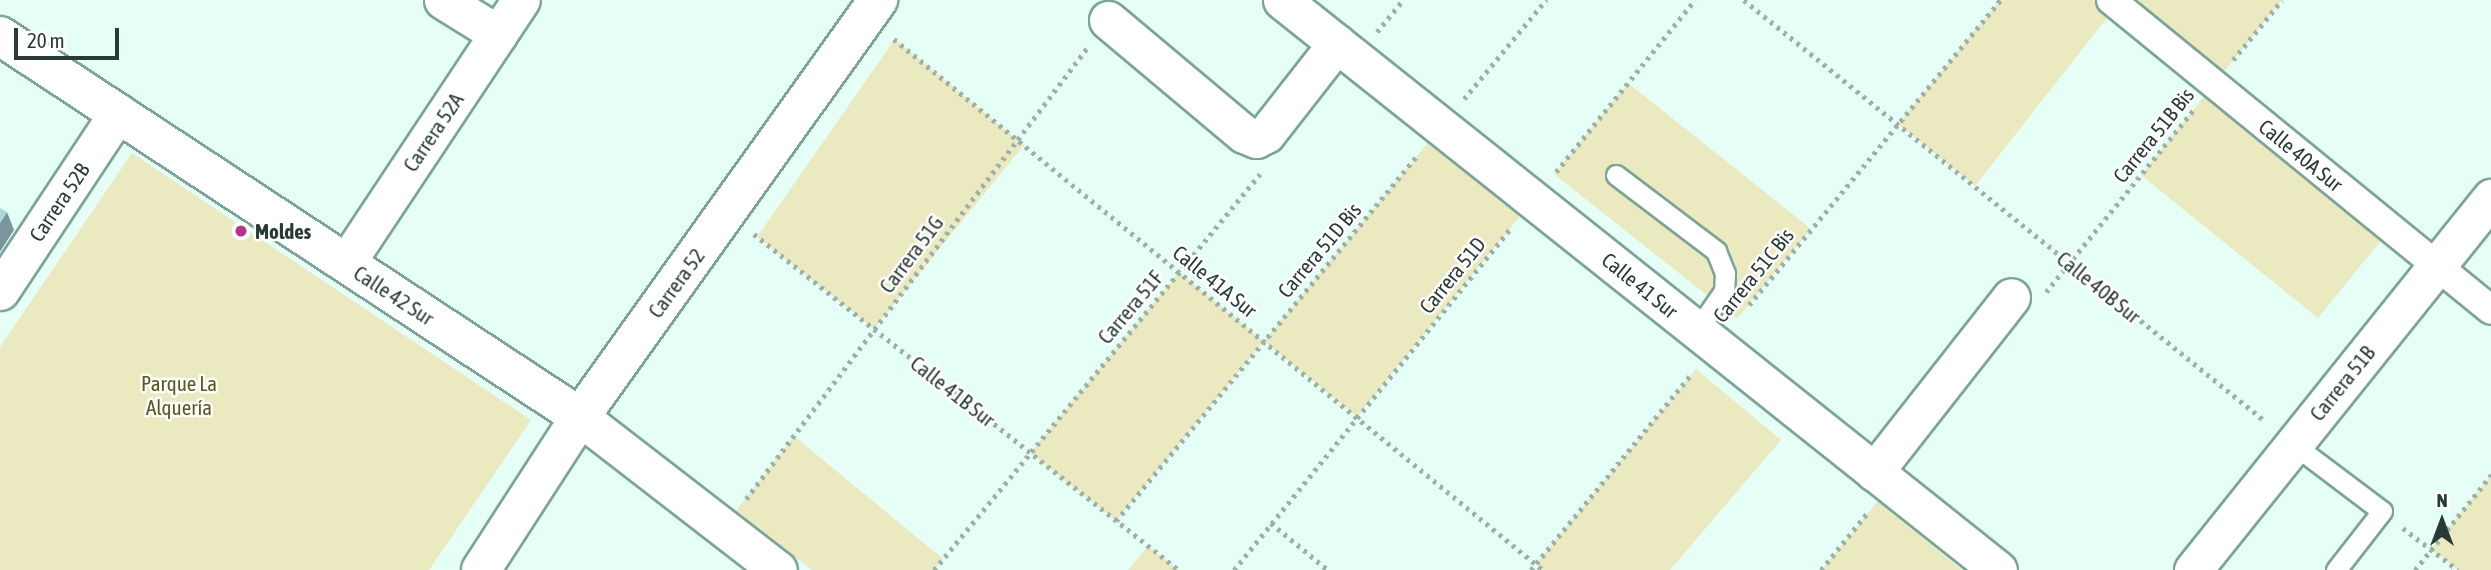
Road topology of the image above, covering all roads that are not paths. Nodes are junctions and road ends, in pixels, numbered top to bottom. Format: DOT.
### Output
graph roads {
  1 [pos="443,0"];
  2 [pos="520,0"];
  3 [pos="1283,0"];
  4 [pos="2111,0"];
  5 [pos="873,8"];
  6 [pos="1108,20"];
  7 [pos="498,34"];
  8 [pos="0,36"];
  9 [pos="1346,51"];
  10 [pos="118,113"];
  11 [pos="1616,175"];
  12 [pos="2491,198"];
  13 [pos="346,263"];
  14 [pos="2436,265"];
  15 [pos="0,291"];
  16 [pos="2011,297"];
  17 [pos="2491,310"];
  18 [pos="1707,338"];
  19 [pos="580,417"];
  20 [pos="2293,444"];
  21 [pos="1874,471"];
  22 [pos="481,570"];
  23 [pos="778,570"];
  24 [pos="1998,570"];
  25 [pos="2193,570"];
  26 [pos="2336,570"];
  1 -- 7 [label="street"];
  2 -- 7 [label="street, Carrera 52A"];
  3 -- 9 [label="street, Calle 41 Sur"];
  4 -- 14 [label="street, Calle 40A Sur"];
  5 -- 19 [label="street, Carrera 52"];
  6 -- 9 [label="street"];
  7 -- 13 [label="street, Carrera 52A"];
  8 -- 10 [label="street, Calle 42 Sur"];
  9 -- 18 [label="street, Calle 41 Sur"];
  10 -- 13 [label="street, Calle 42 Sur"];
  10 -- 15 [label="street, Carrera 52B"];
  11 -- 18 [label="lane"];
  12 -- 14 [label="street, Carrera 51B"];
  13 -- 19 [label="street, Calle 42 Sur"];
  14 -- 17 [label="street, Calle 40A Sur"];
  14 -- 20 [label="street, Carrera 51B"];
  16 -- 21 [label="street"];
  18 -- 21 [label="street, Calle 41 Sur"];
  19 -- 22 [label="street, Carrera 52"];
  19 -- 23 [label="street, Calle 42 Sur"];
  20 -- 25 [label="street, Carrera 51B"];
  20 -- 26 [label="lane"];
  21 -- 24 [label="street, Calle 41 Sur"];
}
